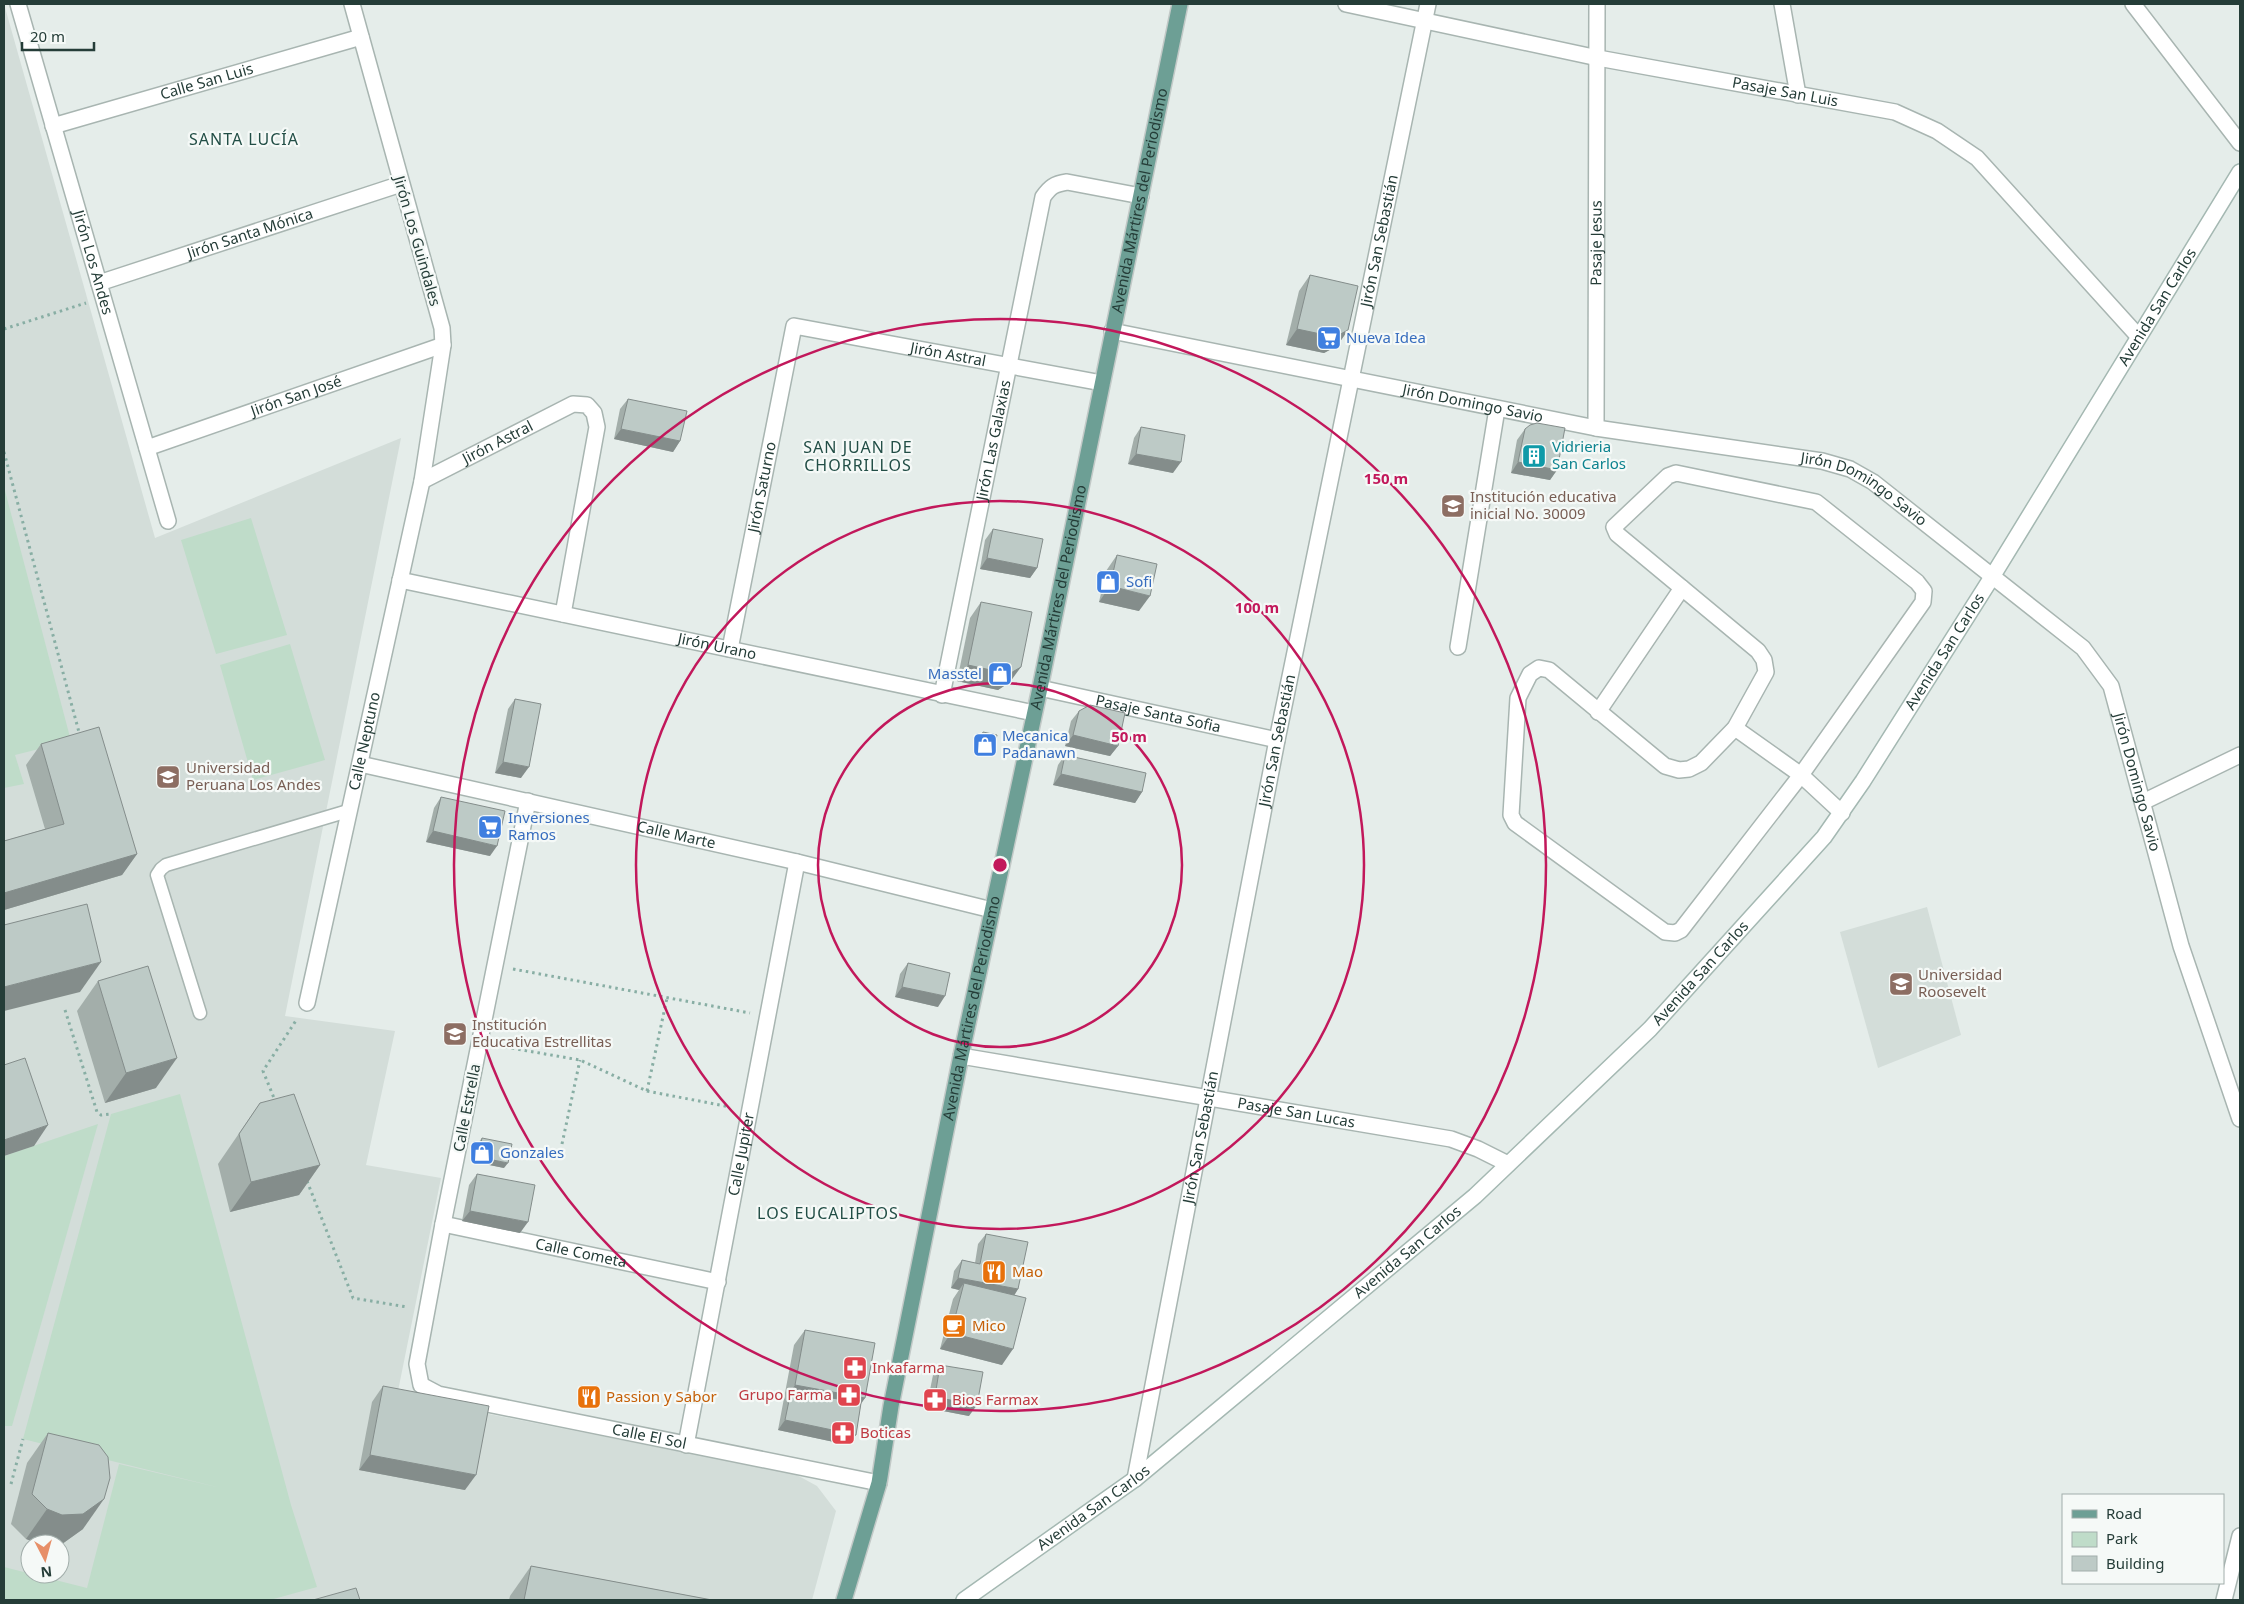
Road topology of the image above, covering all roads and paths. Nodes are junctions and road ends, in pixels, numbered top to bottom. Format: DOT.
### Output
graph roads {
  1 [pos="18,4"];
  2 [pos="352,4"];
  3 [pos="1180,4"];
  4 [pos="1346,4"];
  5 [pos="1428,4"];
  6 [pos="1596,4"];
  7 [pos="1782,4"];
  8 [pos="2133,4"];
  9 [pos="1424,20"];
  10 [pos="361,37"];
  11 [pos="1598,58"];
  12 [pos="1798,94"];
  13 [pos="53,126"];
  14 [pos="2240,143"];
  15 [pos="2240,172"];
  16 [pos="401,184"];
  17 [pos="1140,196"];
  18 [pos="99,283"];
  19 [pos="103,298"];
  20 [pos="794,326"];
  21 [pos="4,329"];
  22 [pos="1112,331"];
  23 [pos="2138,336"];
  24 [pos="443,345"];
  25 [pos="1009,365"];
  26 [pos="1351,379"];
  27 [pos="1102,382"];
  28 [pos="1497,408"];
  29 [pos="1596,428"];
  30 [pos="147,448"];
  31 [pos="4,452"];
  32 [pos="422,481"];
  33 [pos="168,521"];
  34 [pos="1992,577"];
  35 [pos="400,580"];
  36 [pos="1682,588"];
  37 [pos="563,614"];
  38 [pos="1458,647"];
  39 [pos="730,649"];
  40 [pos="1040,688"];
  41 [pos="942,695"];
  42 [pos="1598,712"];
  43 [pos="1034,713"];
  44 [pos="1735,728"];
  45 [pos="1277,740"];
  46 [pos="81,741"];
  47 [pos="2240,755"];
  48 [pos="360,764"];
  49 [pos="1801,775"];
  50 [pos="528,801"];
  51 [pos="2143,802"];
  52 [pos="348,810"];
  53 [pos="1842,813"];
  54 [pos="797,862"];
  55 [pos="992,910"];
  56 [pos="495,966"];
  57 [pos="667,998"];
  58 [pos="307,1003"];
  59 [pos="65,1010"];
  60 [pos="200,1013"];
  61 [pos="768,1016"];
  62 [pos="480,1042"];
  63 [pos="961,1056"];
  64 [pos="580,1060"];
  65 [pos="647,1091"];
  66 [pos="1208,1098"];
  67 [pos="278,1107"];
  68 [pos="750,1110"];
  69 [pos="111,1114"];
  70 [pos="2240,1119"];
  71 [pos="562,1144"];
  72 [pos="1508,1164"];
  73 [pos="306,1180"];
  74 [pos="443,1224"];
  75 [pos="718,1282"];
  76 [pos="428,1310"];
  77 [pos="421,1386"];
  78 [pos="23,1439"];
  79 [pos="686,1445"];
  80 [pos="1135,1479"];
  81 [pos="879,1483"];
  82 [pos="11,1484"];
  83 [pos="2240,1536"];
  84 [pos="844,1600"];
  85 [pos="964,1600"];
  86 [pos="2224,1600"];
  1 -- 13 [label="street, Jirón Los Andes"];
  2 -- 10 [label="street, Jirón Los Guindales"];
  3 -- 17 [label="main road, Avenida Mártires del Periodismo"];
  4 -- 9 [label="street, Pasaje San Luis"];
  5 -- 9 [label="street, Jirón San Sebastián"];
  6 -- 11 [label="street, Pasaje Jesus"];
  7 -- 12 [label="street"];
  8 -- 14 [label="street"];
  9 -- 11 [label="street, Pasaje San Luis"];
  9 -- 26 [label="street, Jirón San Sebastián"];
  10 -- 13 [label="street, Calle San Luis"];
  10 -- 16 [label="street, Jirón Los Guindales"];
  11 -- 12 [label="street, Pasaje San Luis"];
  11 -- 29 [label="street, Pasaje Jesus"];
  12 -- 23 [label="street, Pasaje San Luis"];
  13 -- 18 [label="street, Jirón Los Andes"];
  15 -- 23 [label="street, Avenida San Carlos"];
  16 -- 18 [label="street, Jirón Santa Mónica"];
  16 -- 24 [label="street, Jirón Los Guindales"];
  17 -- 22 [label="main road, Avenida Mártires del Periodismo"];
  17 -- 25 [label="street, Jirón Las Galaxias"];
  18 -- 19 [label="street, Jirón Los Andes"];
  19 -- 21 [label="path"];
  19 -- 30 [label="street, Jirón Los Andes"];
  20 -- 25 [label="street, Jirón Astral"];
  20 -- 39 [label="street, Jirón Saturno"];
  22 -- 26 [label="street, Jirón Domingo Savio"];
  22 -- 27 [label="main road, Avenida Mártires del Periodismo"];
  23 -- 34 [label="street, Avenida San Carlos"];
  24 -- 30 [label="street, Jirón San José"];
  24 -- 32 [label="street, Jirón Los Guindales"];
  25 -- 27 [label="street, Jirón Astral"];
  25 -- 41 [label="street, Jirón Las Galaxias"];
  26 -- 28 [label="street, Jirón Domingo Savio"];
  26 -- 45 [label="street, Jirón San Sebastián"];
  27 -- 40 [label="main road, Avenida Mártires del Periodismo"];
  28 -- 29 [label="street, Jirón Domingo Savio"];
  28 -- 38 [label="street"];
  29 -- 34 [label="street, Jirón Domingo Savio"];
  30 -- 33 [label="street, Jirón Los Andes"];
  31 -- 46 [label="path"];
  32 -- 35 [label="street, Calle Neptuno"];
  32 -- 37 [label="street, Jirón Astral"];
  34 -- 51 [label="street, Jirón Domingo Savio"];
  34 -- 53 [label="street, Avenida San Carlos"];
  35 -- 37 [label="street, Jirón Urano"];
  35 -- 48 [label="street, Calle Neptuno"];
  36 -- 42 [label="street"];
  36 -- 44 [label="street"];
  36 -- 49 [label="street"];
  37 -- 39 [label="street, Jirón Urano"];
  39 -- 41 [label="street, Jirón Urano"];
  40 -- 43 [label="main road, Avenida Mártires del Periodismo"];
  40 -- 45 [label="street, Pasaje Santa Sofia"];
  41 -- 43 [label="street, Jirón Urano"];
  42 -- 44 [label="street"];
  42 -- 49 [label="street"];
  43 -- 55 [label="main road, Avenida Mártires del Periodismo"];
  44 -- 49 [label="street"];
  45 -- 66 [label="street, Jirón San Sebastián"];
  47 -- 51 [label="street"];
  48 -- 50 [label="street, Calle Marte"];
  48 -- 52 [label="street, Calle Neptuno"];
  49 -- 53 [label="street"];
  50 -- 54 [label="street, Calle Marte"];
  50 -- 56 [label="street, Calle Estrella"];
  51 -- 70 [label="street, Jirón Domingo Savio"];
  52 -- 58 [label="street, Calle Neptuno"];
  52 -- 60 [label="lane"];
  53 -- 72 [label="street, Avenida San Carlos"];
  54 -- 55 [label="street, Calle Marte"];
  54 -- 61 [label="street, Calle Jupiter"];
  55 -- 63 [label="main road, Avenida Mártires del Periodismo"];
  56 -- 57 [label="path"];
  56 -- 62 [label="street, Calle Estrella"];
  57 -- 61 [label="path"];
  57 -- 65 [label="path"];
  58 -- 67 [label="path"];
  59 -- 69 [label="path"];
  61 -- 68 [label="street, Calle Jupiter"];
  62 -- 64 [label="path"];
  62 -- 74 [label="street, Calle Estrella"];
  63 -- 66 [label="street, Pasaje San Lucas"];
  63 -- 81 [label="main road, Avenida Mártires del Periodismo"];
  64 -- 65 [label="path"];
  64 -- 71 [label="path"];
  65 -- 68 [label="path"];
  66 -- 72 [label="street, Pasaje San Lucas"];
  66 -- 80 [label="street, Jirón San Sebastián"];
  68 -- 75 [label="street, Calle Jupiter"];
  72 -- 80 [label="street, Avenida San Carlos"];
  73 -- 76 [label="path"];
  74 -- 75 [label="street, Calle Cometa"];
  74 -- 76 [label="street, Calle Estrella"];
  75 -- 79 [label="street, Calle Jupiter"];
  76 -- 77 [label="street, Calle Estrella"];
  77 -- 79 [label="street, Calle El Sol"];
  78 -- 82 [label="path"];
  79 -- 81 [label="street, Calle El Sol"];
  80 -- 85 [label="street, Avenida San Carlos"];
  81 -- 84 [label="main road, Avenida Mártires del Periodismo"];
  83 -- 86 [label="street"];
}
